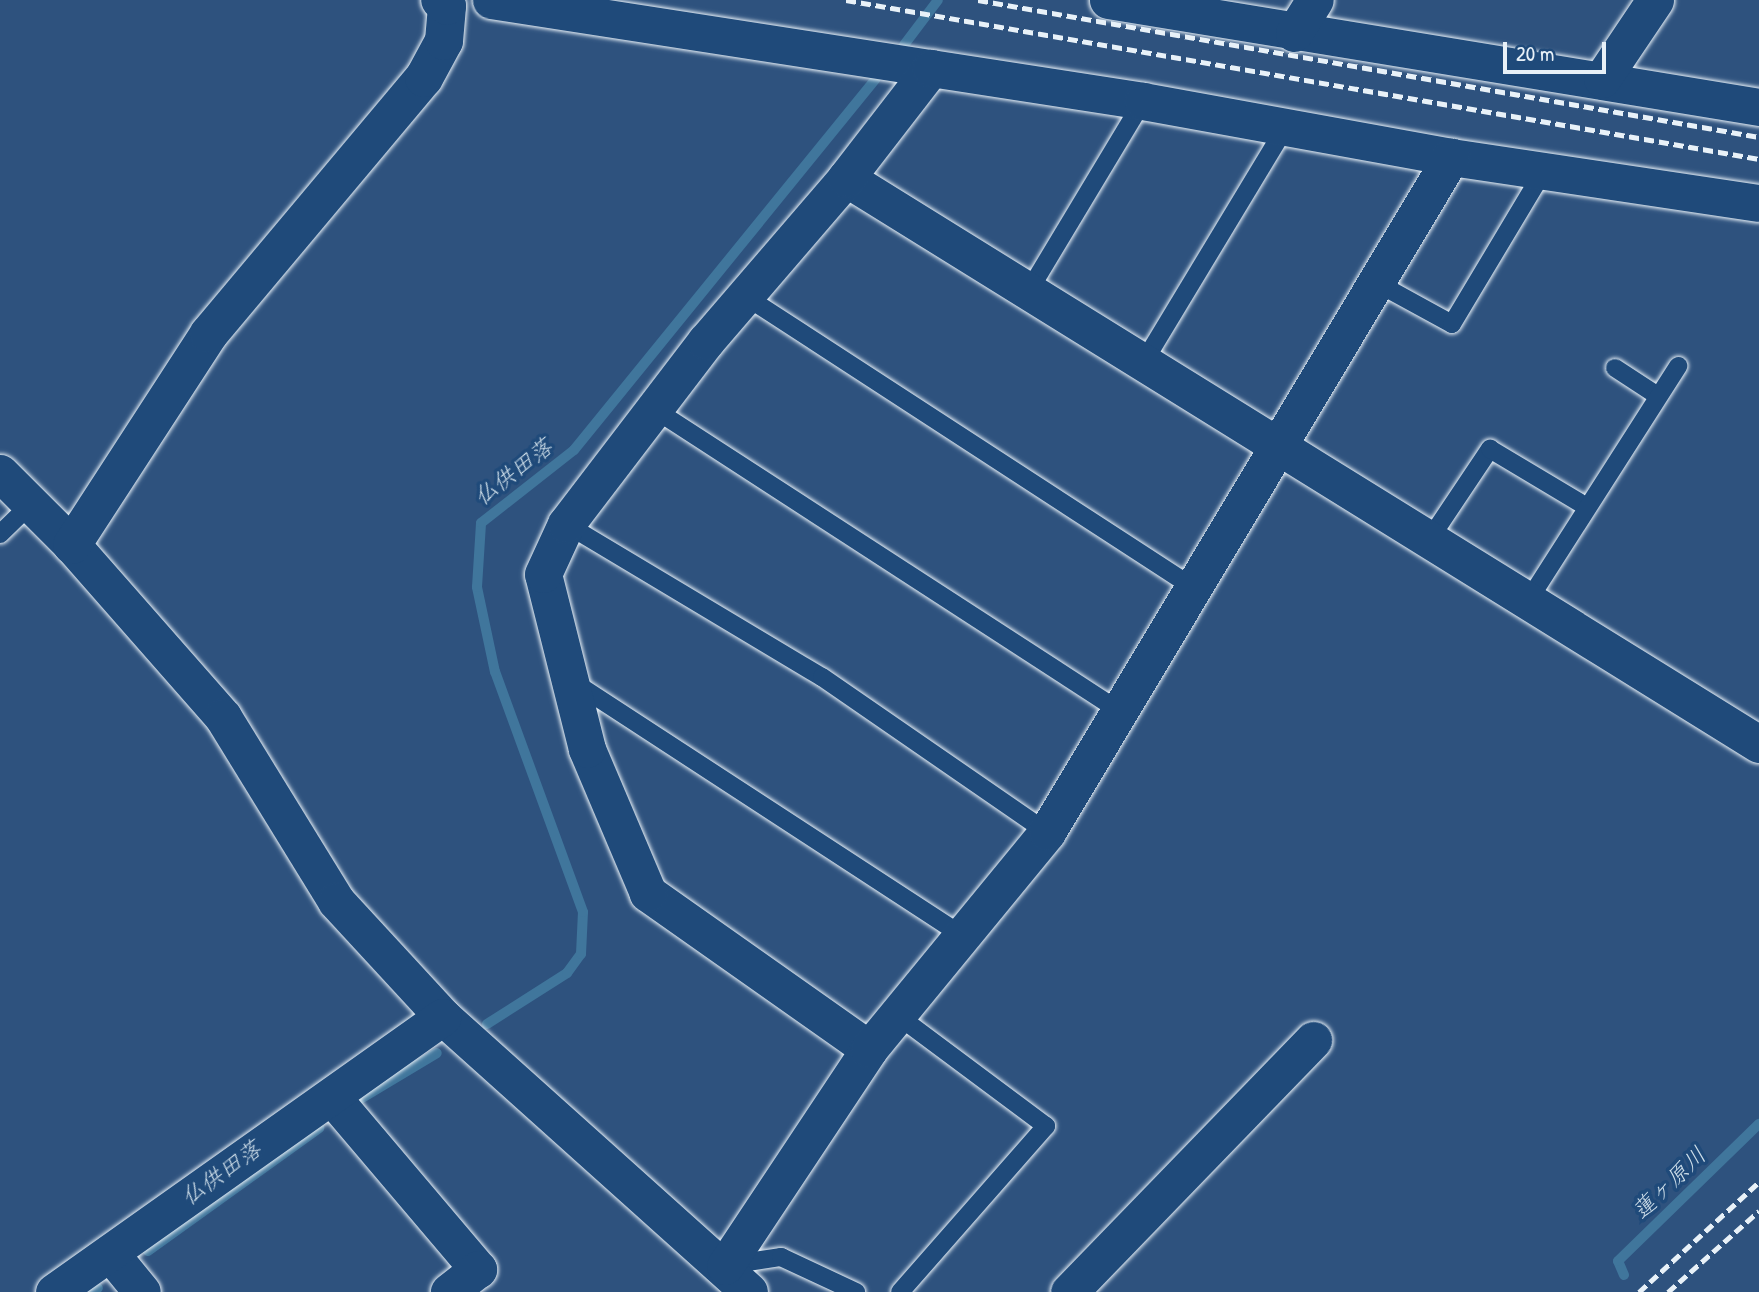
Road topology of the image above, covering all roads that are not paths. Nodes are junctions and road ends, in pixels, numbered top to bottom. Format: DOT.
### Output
graph roads {
  1 [pos="491,0"];
  2 [pos="1108,0"];
  3 [pos="1315,0"];
  4 [pos="1655,0"];
  5 [pos="448,2"];
  6 [pos="1294,33"];
  7 [pos="931,68"];
  8 [pos="1602,79"];
  9 [pos="1143,101"];
  10 [pos="1759,107"];
  11 [pos="1286,125"];
  12 [pos="1451,157"];
  13 [pos="1543,172"];
  14 [pos="846,178"];
  15 [pos="1759,202"];
  16 [pos="1379,284"];
  17 [pos="1030,289"];
  18 [pos="745,296"];
  19 [pos="1145,360"];
  20 [pos="1678,366"];
  21 [pos="1615,368"];
  22 [pos="1658,396"];
  23 [pos="654,410"];
  24 [pos="1279,446"];
  25 [pos="0,473"];
  26 [pos="32,505"];
  27 [pos="1587,507"];
  28 [pos="566,524"];
  29 [pos="0,534"];
  30 [pos="1429,540"];
  31 [pos="72,545"];
  32 [pos="1191,586"];
  33 [pos="1528,601"];
  34 [pos="569,679"];
  35 [pos="1118,710"];
  36 [pos="1759,744"];
  37 [pos="1047,832"];
  38 [pos="962,935"];
  39 [pos="897,1015"];
  40 [pos="443,1017"];
  41 [pos="1313,1040"];
  42 [pos="869,1049"];
  43 [pos="332,1097"];
  44 [pos="110,1253"];
  45 [pos="737,1279"];
  46 [pos="54,1292"];
  47 [pos="142,1292"];
  48 [pos="449,1292"];
  49 [pos="856,1292"];
  50 [pos="900,1292"];
  51 [pos="1069,1292"];
  1 -- 7 [label="street"];
  2 -- 6 [label="street"];
  3 -- 6 [label="street"];
  4 -- 8 [label="street"];
  5 -- 31 [label="street"];
  6 -- 8 [label="street"];
  7 -- 9 [label="street"];
  7 -- 14 [label="street"];
  8 -- 10 [label="street"];
  9 -- 11 [label="street"];
  9 -- 17 [label="lane"];
  11 -- 12 [label="street"];
  11 -- 19 [label="lane"];
  12 -- 13 [label="street"];
  12 -- 16 [label="street"];
  13 -- 15 [label="street"];
  13 -- 16 [label="lane"];
  14 -- 17 [label="street"];
  14 -- 18 [label="street"];
  16 -- 24 [label="street"];
  17 -- 19 [label="street"];
  18 -- 23 [label="street"];
  18 -- 32 [label="lane"];
  19 -- 24 [label="street"];
  20 -- 22 [label="lane"];
  21 -- 22 [label="lane"];
  22 -- 27 [label="lane"];
  23 -- 28 [label="street"];
  23 -- 35 [label="lane"];
  24 -- 30 [label="street"];
  24 -- 32 [label="street"];
  25 -- 26 [label="street"];
  26 -- 29 [label="lane"];
  26 -- 31 [label="street"];
  27 -- 30 [label="lane"];
  27 -- 33 [label="lane"];
  28 -- 34 [label="street"];
  28 -- 37 [label="lane"];
  30 -- 33 [label="street"];
  31 -- 40 [label="street"];
  32 -- 35 [label="street"];
  33 -- 36 [label="street"];
  34 -- 38 [label="lane"];
  34 -- 42 [label="street"];
  35 -- 37 [label="street"];
  37 -- 38 [label="street"];
  38 -- 39 [label="street"];
  39 -- 42 [label="street"];
  39 -- 50 [label="lane"];
  40 -- 43 [label="street"];
  40 -- 45 [label="street"];
  41 -- 51 [label="street"];
  42 -- 45 [label="street"];
  43 -- 44 [label="street"];
  43 -- 48 [label="street"];
  44 -- 46 [label="street"];
  44 -- 47 [label="street"];
  45 -- 49 [label="lane"];
}
